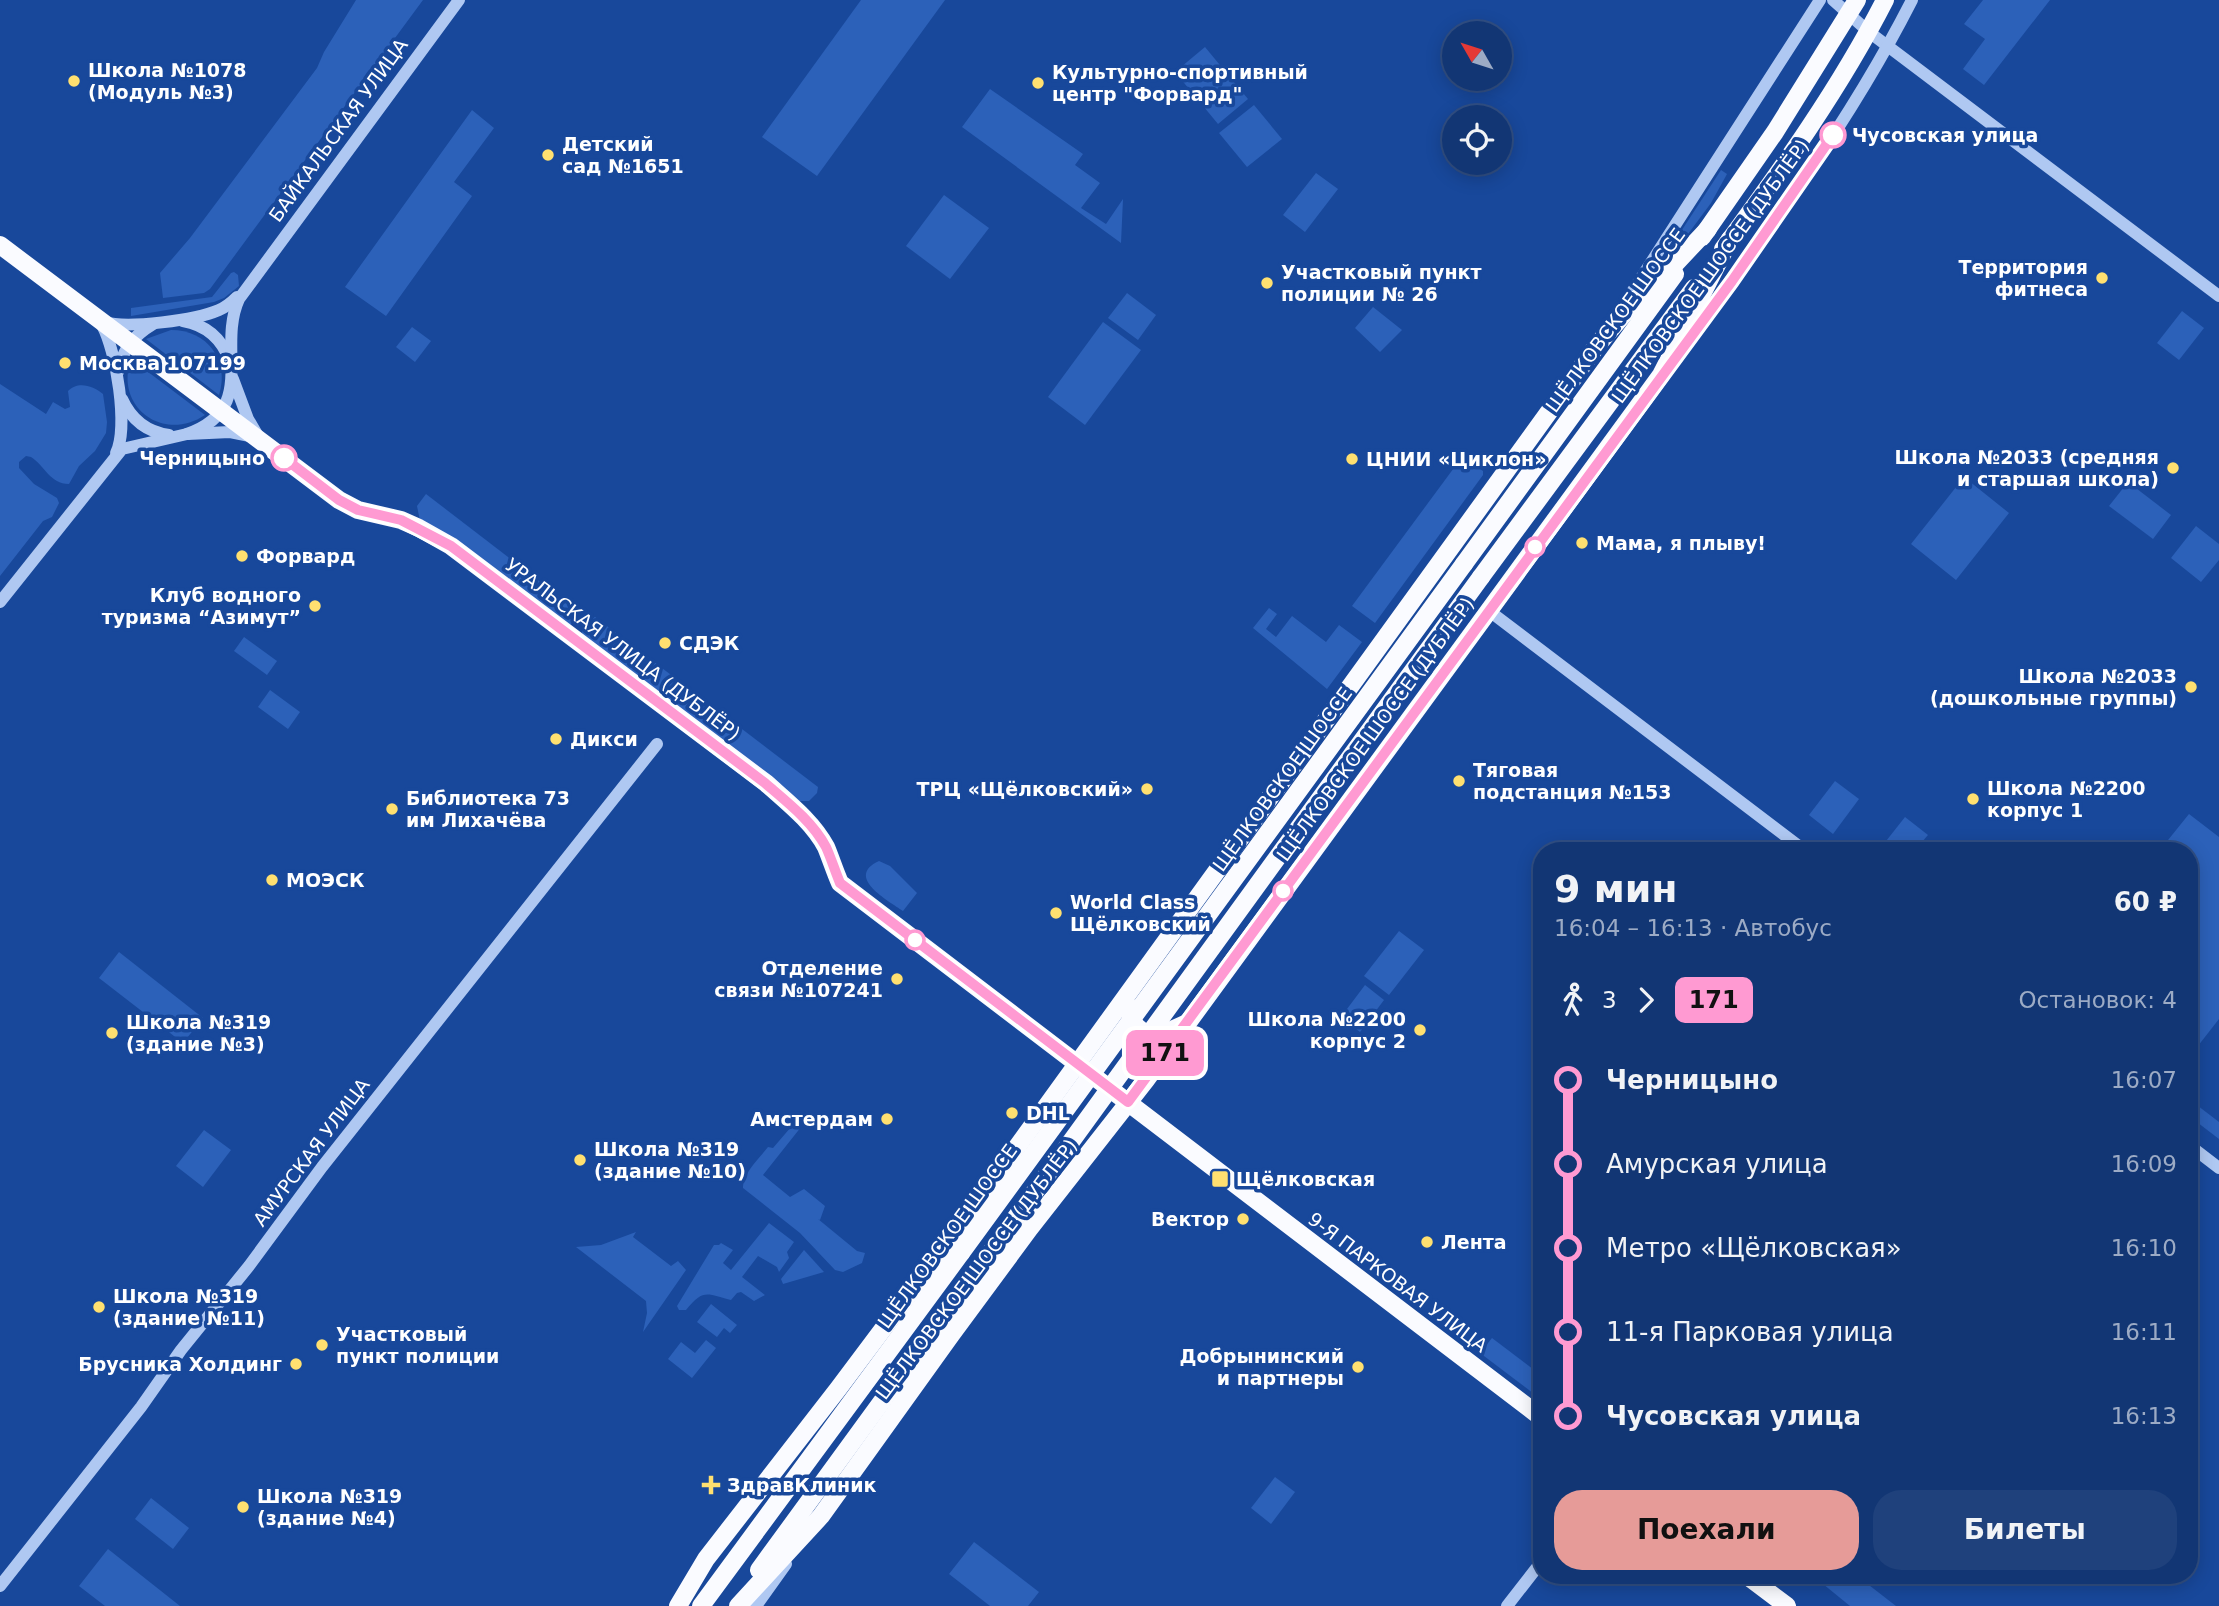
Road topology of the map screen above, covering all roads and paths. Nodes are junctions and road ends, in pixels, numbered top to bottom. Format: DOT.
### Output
graph roads {
  1 [pos="458,0"];
  2 [pos="1820,0"];
  3 [pos="1833,0"];
  4 [pos="1885,0"];
  5 [pos="1912,0"];
  6 [pos="1854,8"];
  7 [pos="1869,32"];
  8 [pos="1888,47"];
  9 [pos="1707,229"];
  10 [pos="1730,239"];
  11 [pos="0,245"];
  12 [pos="249,284"];
  13 [pos="2219,296"];
  14 [pos="98,319"];
  15 [pos="173,320"];
  16 [pos="129,342"];
  17 [pos="1598,344"];
  18 [pos="232,375"];
  19 [pos="1661,375"];
  20 [pos="119,391"];
  21 [pos="222,411"];
  22 [pos="183,435"];
  23 [pos="266,444"];
  24 [pos="116,454"];
  25 [pos="0,602"];
  26 [pos="1488,610"];
  27 [pos="657,744"];
  28 [pos="1793,842"];
  29 [pos="840,883"];
  30 [pos="1133,986"];
  31 [pos="1187,1023"];
  32 [pos="1076,1062"];
  33 [pos="1128,1102"];
  34 [pos="2198,1152"];
  35 [pos="2219,1168"];
  36 [pos="1533,1411"];
  37 [pos="821,1516"];
  38 [pos="1533,1573"];
  39 [pos="1758,1584"];
  40 [pos="0,1586"];
  41 [pos="678,1606"];
  42 [pos="701,1606"];
  43 [pos="732,1606"];
  44 [pos="738,1606"];
  45 [pos="756,1606"];
  46 [pos="1507,1606"];
  47 [pos="1787,1606"];
  1 -- 12 [label="street, БАЙКАЛЬСКАЯ УЛИЦА"];
  2 -- 17 [label="street, ЩЁЛКОВСКОЕ ШОССЕ (ДУБЛЁР)"];
  3 -- 6 [label="street"];
  4 -- 7 [label="main road"];
  5 -- 8 [label="street, ЩЁЛКОВСКОЕ ШОССЕ (ДУБЛЁР)"];
  6 -- 7 [label="street"];
  6 -- 9 [label="main road, ЩЁЛКОВСКОЕ ШОССЕ"];
  7 -- 8 [label="street"];
  7 -- 10 [label="main road"];
  8 -- 13 [label="street"];
  8 -- 19 [label="street, ЩЁЛКОВСКОЕ ШОССЕ (ДУБЛЁР)"];
  9 -- 17 [label="main road"];
  9 -- 42 [label="main road, ЩЁЛКОВСКОЕ ШОССЕ, bridge"];
  10 -- 19 [label="main road"];
  10 -- 43 [label="main road, bridge"];
  11 -- 14 [label="main road, УРАЛЬСКАЯ УЛИЦА (ДУБЛЁР)"];
  12 -- 15 [label="street"];
  12 -- 18 [label="street"];
  14 -- 15 [label="street"];
  14 -- 16 [label="main road, УРАЛЬСКАЯ УЛИЦА (ДУБЛЁР)"];
  14 -- 20 [label="street"];
  15 -- 16 [label="street"];
  15 -- 18 [label="street"];
  16 -- 20 [label="street"];
  16 -- 21 [label="main road, УРАЛЬСКАЯ УЛИЦА (ДУБЛЁР)"];
  17 -- 30 [label="main road, ЩЁЛКОВСКОЕ ШОССЕ (ДУБЛЁР)"];
  18 -- 21 [label="street"];
  18 -- 23 [label="street"];
  19 -- 26 [label="main road, ЩЁЛКОВСКОЕ ШОССЕ (ДУБЛЁР)"];
  20 -- 22 [label="street"];
  20 -- 24 [label="street"];
  21 -- 22 [label="street"];
  21 -- 23 [label="main road, УРАЛЬСКАЯ УЛИЦА (ДУБЛЁР)"];
  22 -- 23 [label="street"];
  22 -- 24 [label="street"];
  23 -- 29 [label="main road, УРАЛЬСКАЯ УЛИЦА (ДУБЛЁР)"];
  24 -- 25 [label="street"];
  26 -- 28 [label="street"];
  26 -- 31 [label="main road, ЩЁЛКОВСКОЕ ШОССЕ (ДУБЛЁР)"];
  27 -- 40 [label="street, АМУРСКАЯ УЛИЦА"];
  29 -- 32 [label="main road, 9-Я ПАРКОВАЯ УЛИЦА"];
  30 -- 31 [label="main road"];
  30 -- 32 [label="main road, ЩЁЛКОВСКОЕ ШОССЕ (ДУБЛЁР)"];
  31 -- 33 [label="main road, ЩЁЛКОВСКОЕ ШОССЕ (ДУБЛЁР)"];
  32 -- 33 [label="main road, 9-Я ПАРКОВАЯ УЛИЦА"];
  32 -- 41 [label="main road, ЩЁЛКОВСКОЕ ШОССЕ (ДУБЛЁР)"];
  33 -- 36 [label="main road, 9-Я ПАРКОВАЯ УЛИЦА"];
  33 -- 37 [label="main road, ЩЁЛКОВСКОЕ ШОССЕ (ДУБЛЁР)"];
  34 -- 35 [label="street"];
  37 -- 44 [label="main road"];
  37 -- 45 [label="street, ЩЁЛКОВСКОЕ ШОССЕ (ДУБЛЁР)"];
  38 -- 46 [label="street"];
  39 -- 47 [label="main road"];
}
